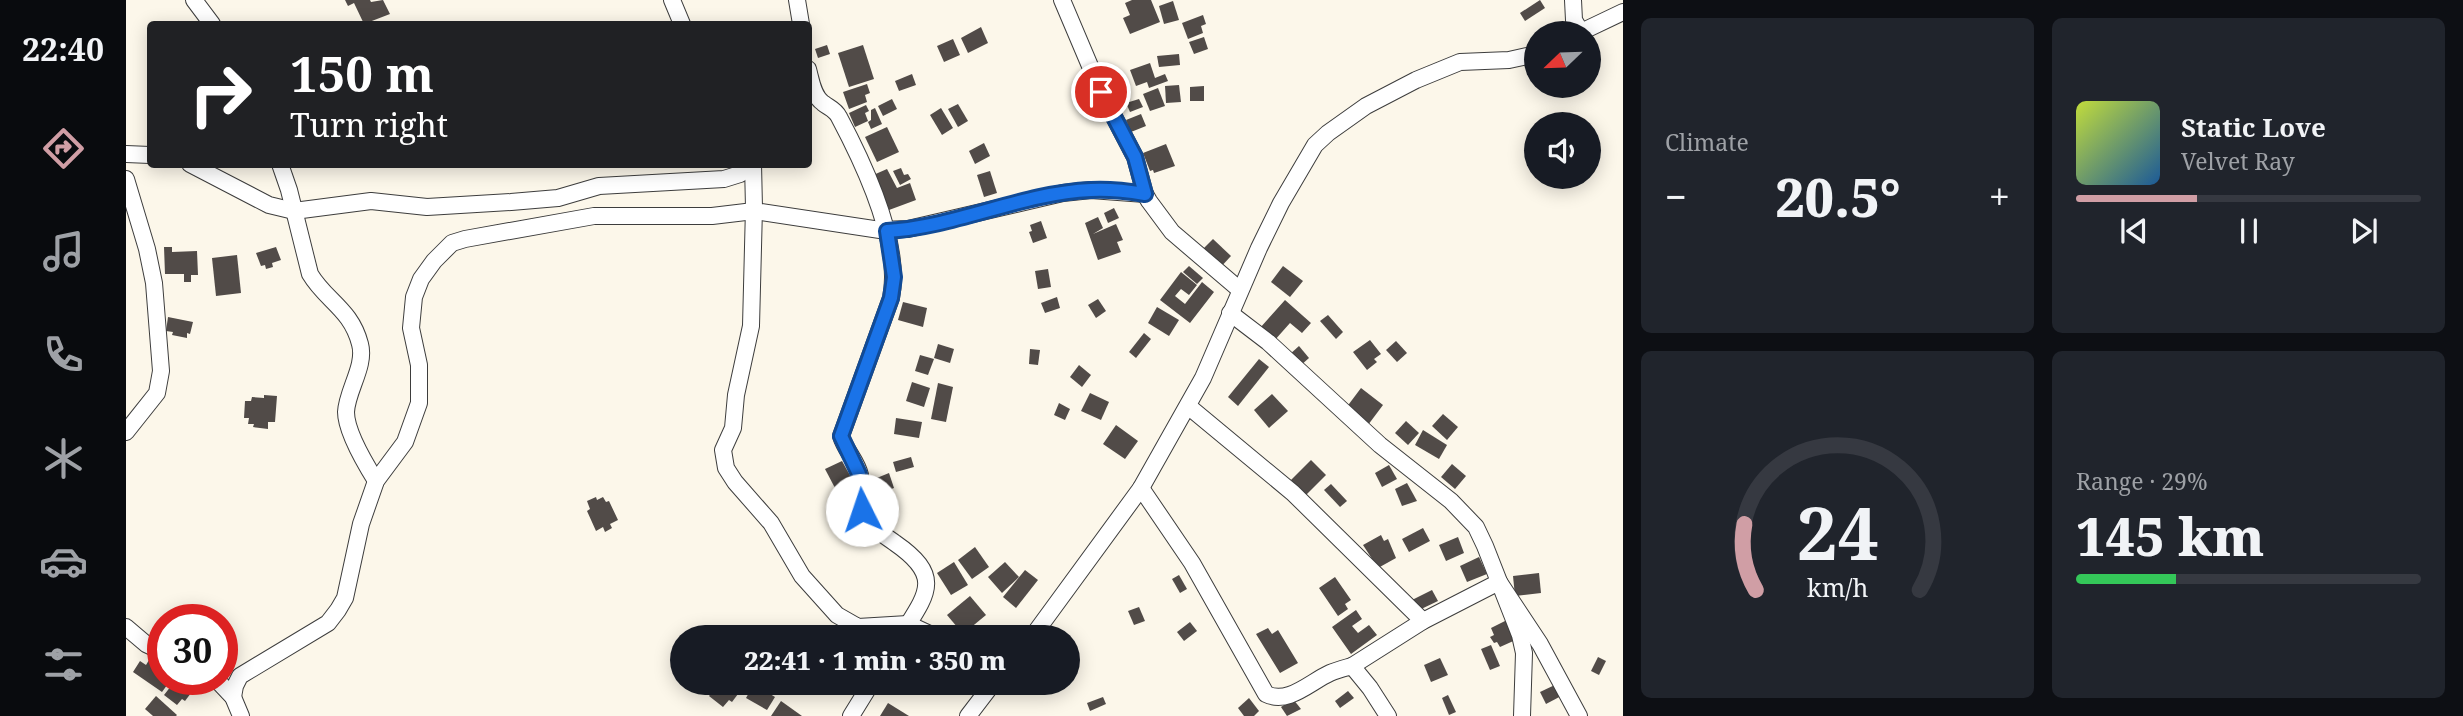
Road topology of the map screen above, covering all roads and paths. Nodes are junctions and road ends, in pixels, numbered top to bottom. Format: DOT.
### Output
graph roads {
  1 [pos="672,0"];
  2 [pos="797,0"];
  3 [pos="1062,0"];
  4 [pos="1573,0"];
  5 [pos="200,2"];
  6 [pos="1623,12"];
  7 [pos="210,21"];
  8 [pos="681,21"];
  9 [pos="800,21"];
  10 [pos="1574,21"];
  11 [pos="1601,23"];
  12 [pos="1524,57"];
  13 [pos="812,81"];
  14 [pos="126,155"];
  15 [pos="147,155"];
  16 [pos="198,168"];
  17 [pos="281,168"];
  18 [pos="749,168"];
  19 [pos="753,168"];
  20 [pos="126,179"];
  21 [pos="1145,194"];
  22 [pos="294,211"];
  23 [pos="754,211"];
  24 [pos="887,231"];
  25 [pos="1240,290"];
  26 [pos="1230,313"];
  27 [pos="1188,406"];
  28 [pos="126,432"];
  29 [pos="376,481"];
  30 [pos="1141,488"];
  31 [pos="1499,582"];
  32 [pos="1423,621"];
  33 [pos="855,625"];
  34 [pos="907,625"];
  35 [pos="1041,625"];
  36 [pos="126,627"];
  37 [pos="147,644"];
  38 [pos="1352,666"];
  39 [pos="864,695"];
  40 [pos="984,695"];
  41 [pos="233,697"];
  42 [pos="241,716"];
  43 [pos="851,716"];
  44 [pos="968,716"];
  45 [pos="1388,716"];
  46 [pos="1522,716"];
  47 [pos="1578,716"];
  1 -- 8 [label="street"];
  2 -- 9 [label="street"];
  3 -- 21 [label="street"];
  4 -- 10 [label="street"];
  5 -- 7 [label="street"];
  6 -- 11 [label="street"];
  12 -- 25 [label="street"];
  13 -- 24 [label="street"];
  14 -- 15 [label="street"];
  16 -- 22 [label="street"];
  17 -- 22 [label="street"];
  18 -- 22 [label="street"];
  19 -- 23 [label="street"];
  20 -- 28 [label="street"];
  21 -- 24 [label="street"];
  21 -- 25 [label="street"];
  22 -- 29 [label="street"];
  23 -- 24 [label="street"];
  23 -- 29 [label="street"];
  23 -- 33 [label="street"];
  24 -- 34 [label="street"];
  25 -- 26 [label="street"];
  26 -- 27 [label="street"];
  26 -- 31 [label="street"];
  27 -- 30 [label="street"];
  27 -- 32 [label="street"];
  29 -- 41 [label="street"];
  30 -- 35 [label="street"];
  30 -- 38 [label="street"];
  31 -- 32 [label="street"];
  31 -- 46 [label="street"];
  31 -- 47 [label="street"];
  32 -- 38 [label="street"];
  36 -- 37 [label="street"];
  38 -- 45 [label="street"];
  39 -- 43 [label="street"];
  40 -- 44 [label="street"];
  41 -- 42 [label="street"];
}
